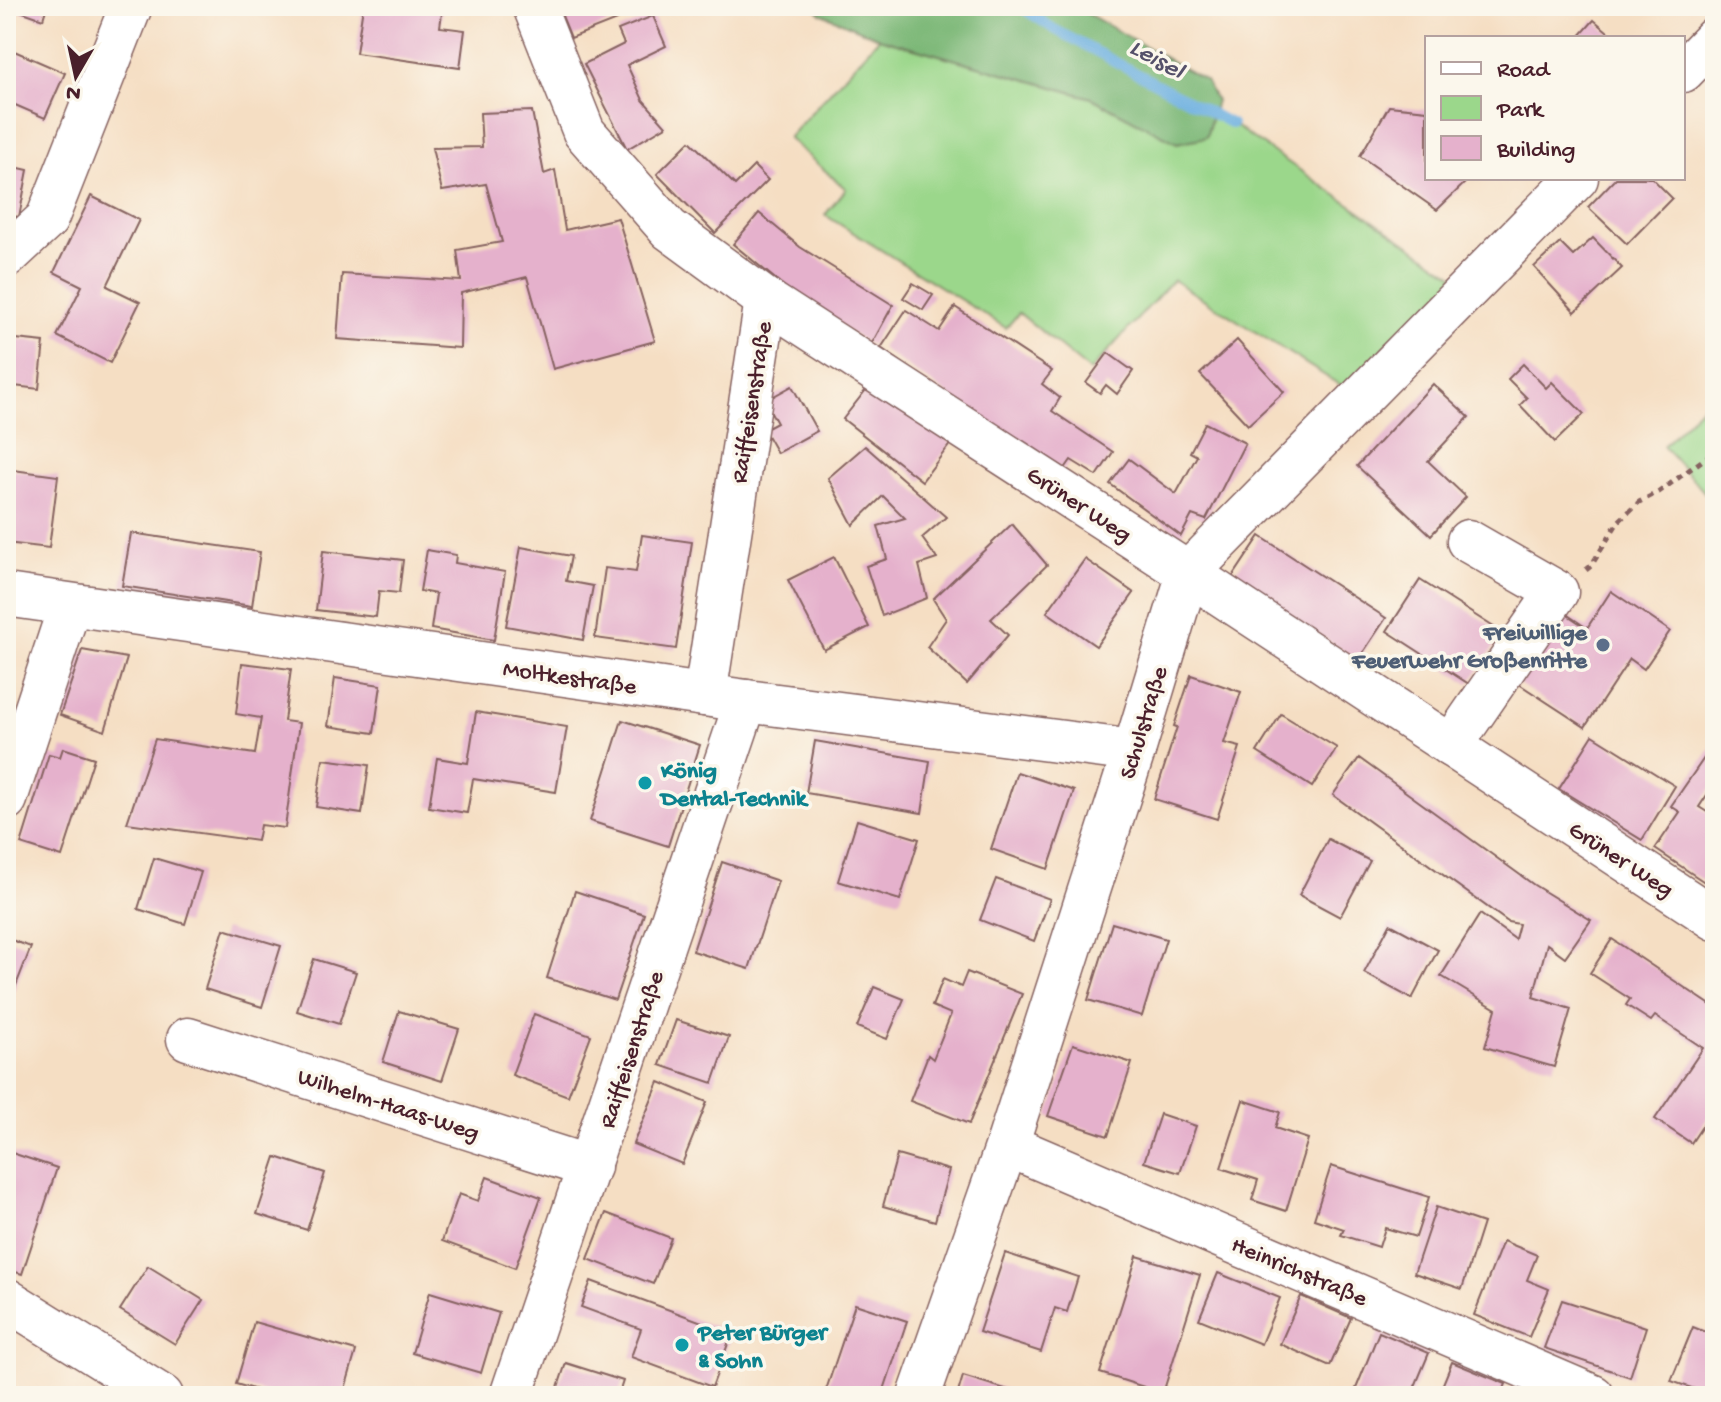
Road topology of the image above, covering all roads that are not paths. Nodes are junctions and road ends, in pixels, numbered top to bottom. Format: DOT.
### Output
graph roads {
  1 [pos="131,6"];
  2 [pos="534,6"];
  3 [pos="1715,38"];
  4 [pos="1685,69"];
  5 [pos="1575,180"];
  6 [pos="6,257"];
  7 [pos="766,300"];
  8 [pos="1468,541"];
  9 [pos="1188,573"];
  10 [pos="6,595"];
  11 [pos="70,605"];
  12 [pos="705,695"];
  13 [pos="746,701"];
  14 [pos="1451,746"];
  15 [pos="1134,751"];
  16 [pos="6,799"];
  17 [pos="1715,919"];
  18 [pos="188,1039"];
  19 [pos="1007,1145"];
  20 [pos="590,1167"];
  21 [pos="6,1299"];
  22 [pos="162,1396"];
  23 [pos="511,1396"];
  24 [pos="919,1396"];
  25 [pos="1593,1396"];
  1 -- 6 [label="street"];
  2 -- 7 [label="street, Grüner Weg"];
  3 -- 4 [label="street"];
  5 -- 9 [label="street, Schulstraße"];
  7 -- 9 [label="street, Grüner Weg"];
  7 -- 12 [label="street, Raiffeisenstraße"];
  8 -- 14 [label="street"];
  9 -- 14 [label="street, Grüner Weg"];
  9 -- 15 [label="street, Schulstraße"];
  10 -- 11 [label="street, Moltkestraße"];
  11 -- 12 [label="street, Moltkestraße"];
  11 -- 16 [label="street"];
  12 -- 13 [label="street, Moltkestraße"];
  13 -- 15 [label="street, Moltkestraße"];
  13 -- 20 [label="street, Raiffeisenstraße"];
  14 -- 17 [label="street, Grüner Weg"];
  15 -- 19 [label="street, Schulstraße"];
  18 -- 20 [label="street, Wilhelm-Haas-Weg"];
  19 -- 24 [label="street, Schulstraße"];
  19 -- 25 [label="street, Heinrichstraße"];
  20 -- 23 [label="street, Raiffeisenstraße"];
  21 -- 22 [label="street"];
}
